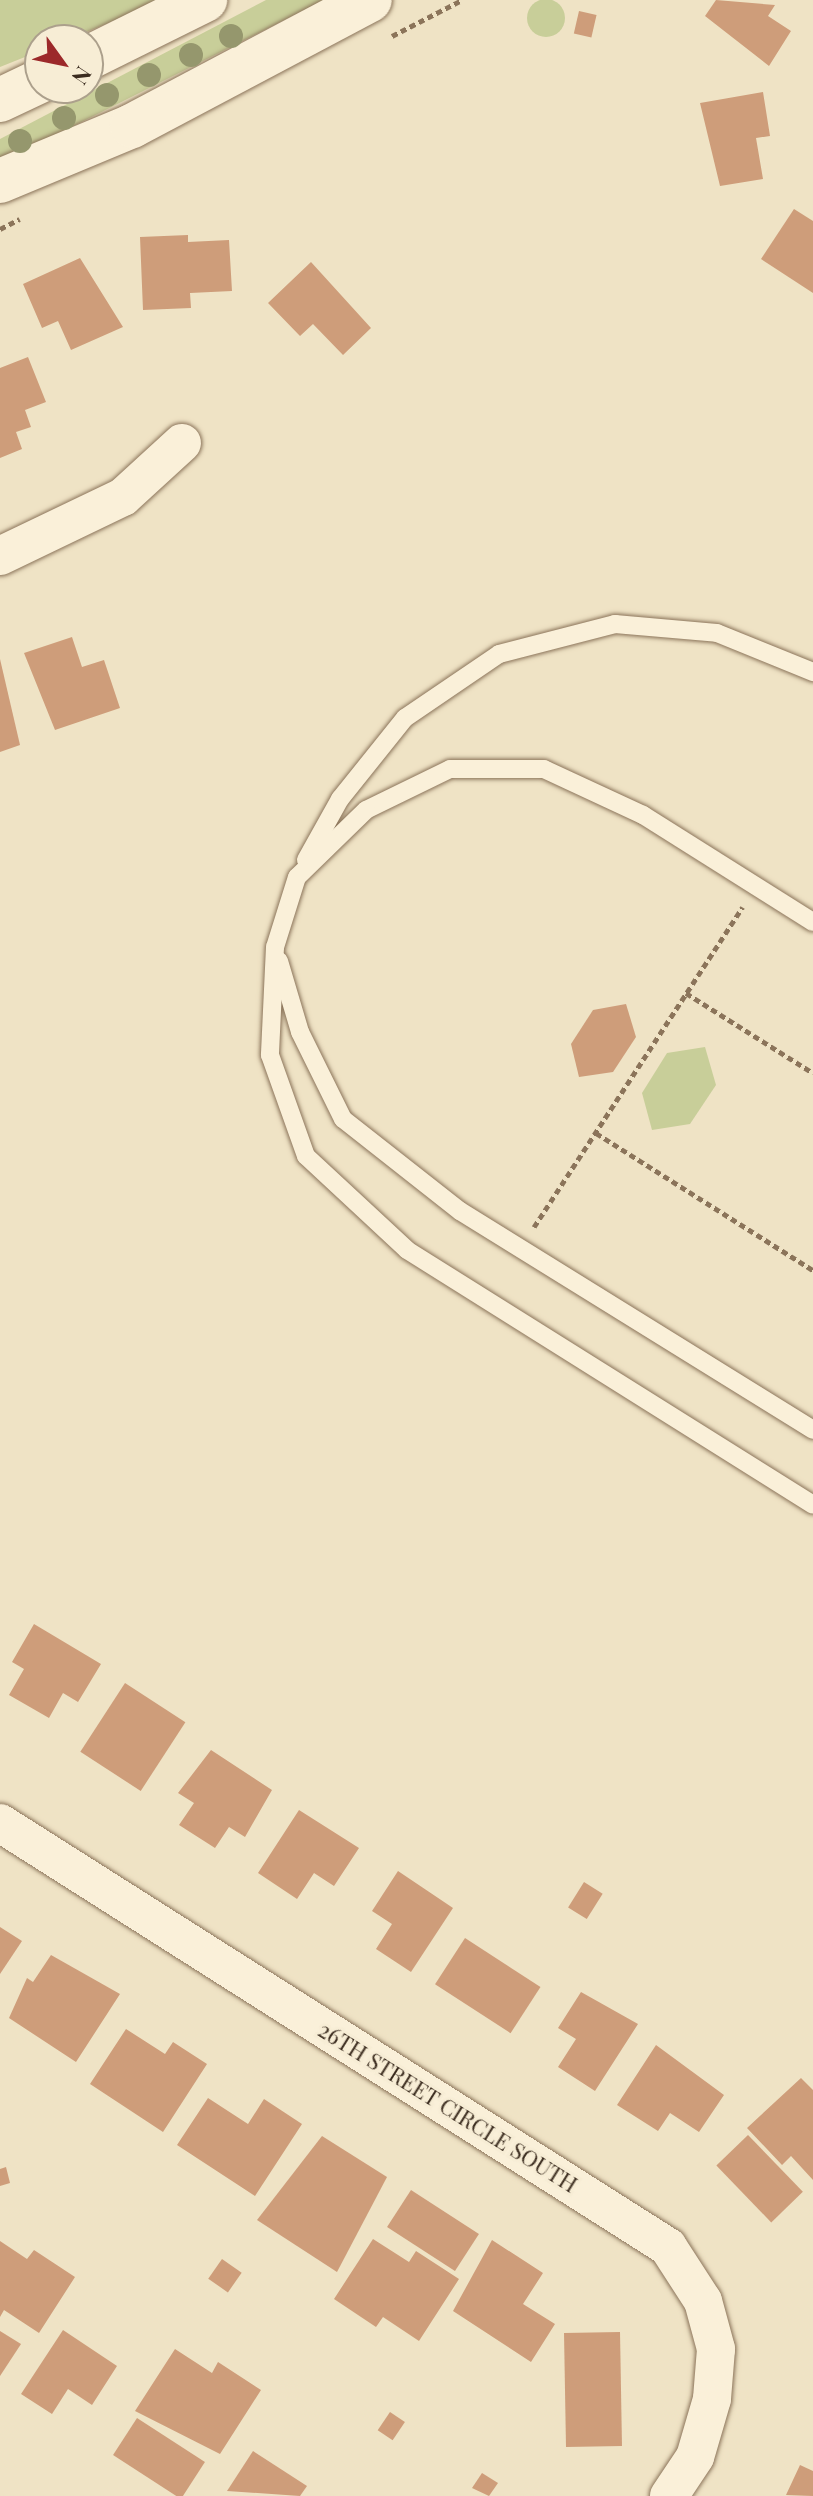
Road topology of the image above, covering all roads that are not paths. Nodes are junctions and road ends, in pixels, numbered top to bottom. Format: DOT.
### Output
graph roads {
  1 [pos="205,0"];
  2 [pos="370,0"];
  3 [pos="104,50"];
  4 [pos="0,181"];
  5 [pos="182,443"];
  6 [pos="0,556"];
  7 [pos="813,672"];
  8 [pos="297,877"];
  9 [pos="813,922"];
  10 [pos="275,947"];
  11 [pos="813,1430"];
  12 [pos="813,1505"];
  13 [pos="0,1823"];
  14 [pos="669,2496"];
  1 -- 3 [label="street"];
  2 -- 4 [label="street"];
  5 -- 6 [label="street"];
  7 -- 8 [label="lane"];
  8 -- 9 [label="lane"];
  8 -- 10 [label="lane"];
  10 -- 11 [label="lane"];
  10 -- 12 [label="lane"];
  13 -- 14 [label="street, 26TH STREET CIRCLE SOUTH"];
}
